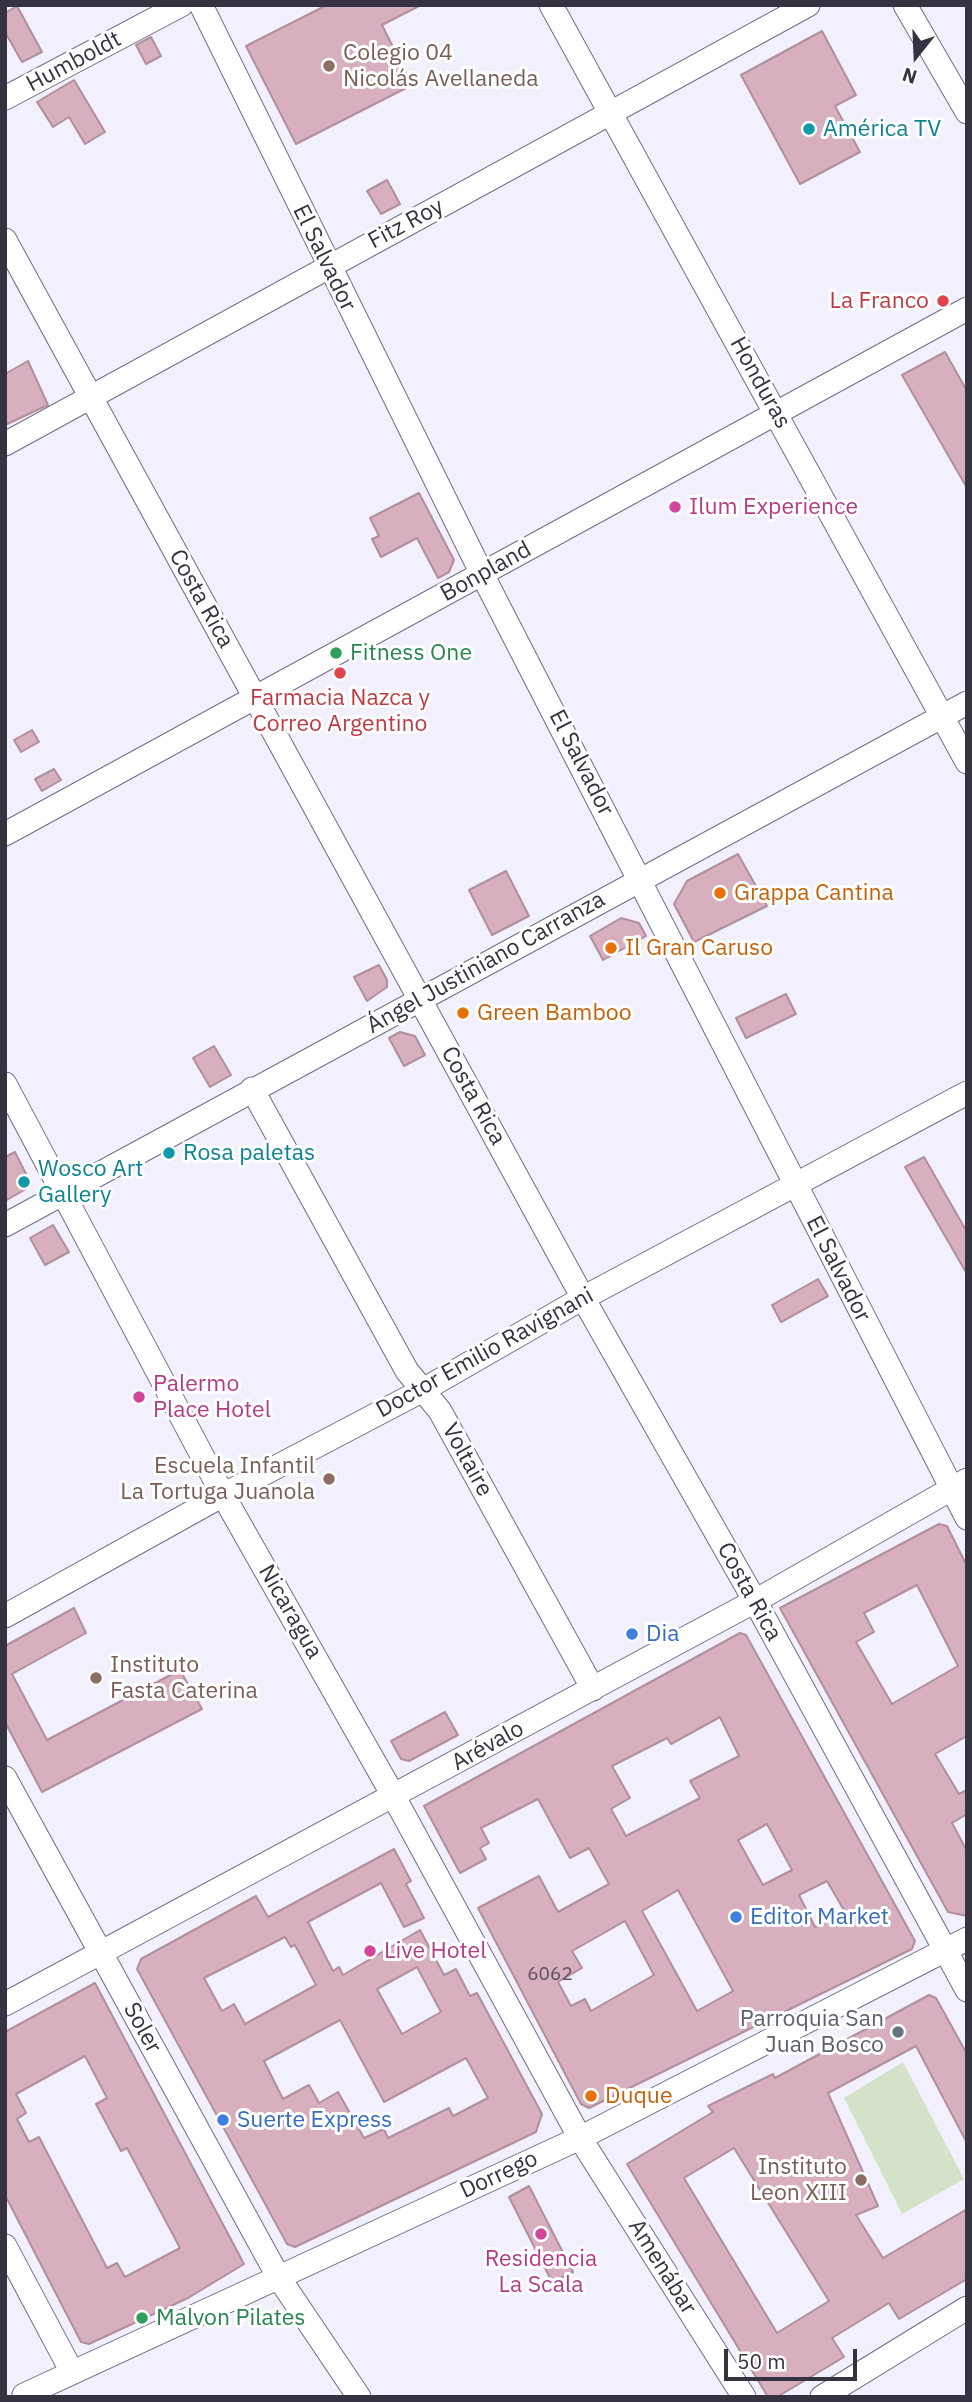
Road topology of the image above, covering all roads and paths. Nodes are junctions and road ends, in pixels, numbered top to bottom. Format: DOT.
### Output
graph roads {
  1 [pos="181,5"];
  2 [pos="201,5"];
  3 [pos="551,5"];
  4 [pos="808,5"];
  5 [pos="905,5"];
  6 [pos="5,98"];
  7 [pos="967,112"];
  8 [pos="609,115"];
  9 [pos="5,240"];
  10 [pos="328,266"];
  11 [pos="967,309"];
  12 [pos="90,398"];
  13 [pos="777,411"];
  14 [pos="5,444"];
  15 [pos="482,574"];
  16 [pos="257,700"];
  17 [pos="967,703"];
  18 [pos="943,717"];
  19 [pos="967,762"];
  20 [pos="5,834"];
  21 [pos="640,879"];
  22 [pos="420,1000"];
  23 [pos="5,1084"];
  24 [pos="252,1089"];
  25 [pos="967,1093"];
  26 [pos="795,1186"];
  27 [pos="64,1194"];
  28 [pos="5,1225"];
  29 [pos="583,1298"];
  30 [pos="423,1390"];
  31 [pos="959,1484"];
  32 [pos="223,1495"];
  33 [pos="967,1518"];
  34 [pos="755,1601"];
  35 [pos="5,1616"];
  36 [pos="593,1689"];
  37 [pos="5,1778"];
  38 [pos="394,1797"];
  39 [pos="967,1939"];
  40 [pos="946,1950"];
  41 [pos="101,1953"];
  42 [pos="967,1990"];
  43 [pos="5,2004"];
  44 [pos="580,2138"];
  45 [pos="5,2246"];
  46 [pos="279,2277"];
  47 [pos="967,2308"];
  48 [pos="319,2340"];
  49 [pos="72,2372"];
  50 [pos="24,2395"];
  51 [pos="342,2397"];
  52 [pos="359,2397"];
  53 [pos="376,2397"];
  54 [pos="744,2397"];
  55 [pos="822,2397"];
  1 -- 6 [label="street, Humboldt"];
  2 -- 10 [label="street, El Salvador"];
  3 -- 8 [label="street, Honduras"];
  4 -- 8 [label="street, Fitz Roy"];
  5 -- 7 [label="street"];
  8 -- 10 [label="street, Fitz Roy"];
  8 -- 13 [label="street, Honduras"];
  9 -- 12 [label="street, Costa Rica"];
  10 -- 12 [label="street, Fitz Roy"];
  10 -- 15 [label="street, El Salvador"];
  11 -- 13 [label="street, Bonpland"];
  12 -- 14 [label="street, Fitz Roy"];
  12 -- 16 [label="street, Costa Rica"];
  13 -- 15 [label="street, Bonpland"];
  13 -- 18 [label="street, Honduras"];
  15 -- 16 [label="street, Bonpland"];
  15 -- 21 [label="street, El Salvador"];
  16 -- 20 [label="street, Bonpland"];
  16 -- 22 [label="street, Costa Rica"];
  17 -- 18 [label="street, Ángel Justiniano Carranza"];
  18 -- 19 [label="street, Honduras"];
  18 -- 21 [label="street, Ángel Justiniano Carranza"];
  21 -- 22 [label="street, Ángel Justiniano Carranza"];
  21 -- 26 [label="street, El Salvador"];
  22 -- 24 [label="street, Ángel Justiniano Carranza"];
  22 -- 29 [label="street, Costa Rica"];
  23 -- 27 [label="street, Nicaragua"];
  24 -- 27 [label="street, Ángel Justiniano Carranza"];
  24 -- 30 [label="street, Voltaire"];
  25 -- 26 [label="street, Doctor Emilio Ravignani"];
  26 -- 29 [label="street, Doctor Emilio Ravignani"];
  26 -- 31 [label="street, El Salvador"];
  27 -- 28 [label="street, Ángel Justiniano Carranza"];
  27 -- 32 [label="street, Nicaragua"];
  29 -- 30 [label="street, Doctor Emilio Ravignani"];
  29 -- 34 [label="street, Costa Rica"];
  30 -- 32 [label="street, Doctor Emilio Ravignani"];
  30 -- 36 [label="street, Voltaire"];
  31 -- 33 [label="street, El Salvador"];
  31 -- 34 [label="street, Arévalo"];
  32 -- 35 [label="street, Doctor Emilio Ravignani"];
  32 -- 38 [label="street, Nicaragua"];
  34 -- 36 [label="street, Arévalo"];
  34 -- 40 [label="street, Costa Rica"];
  36 -- 38 [label="street, Arévalo"];
  37 -- 41 [label="street, Soler"];
  38 -- 41 [label="street, Arévalo"];
  38 -- 44 [label="street, Nicaragua"];
  39 -- 40 [label="street, Dorrego"];
  40 -- 42 [label="street, Costa Rica"];
  40 -- 44 [label="street, Dorrego"];
  41 -- 43 [label="street, Arévalo"];
  41 -- 46 [label="street, Soler"];
  44 -- 46 [label="street, Dorrego"];
  44 -- 54 [label="street, Amenábar"];
  45 -- 49 [label="street"];
  46 -- 48 [label="street, Soler"];
  46 -- 49 [label="street, Dorrego"];
  47 -- 55 [label="street"];
  48 -- 51 [label="street"];
  48 -- 52 [label="street"];
  48 -- 53 [label="street"];
  49 -- 50 [label="street, Dorrego"];
}
